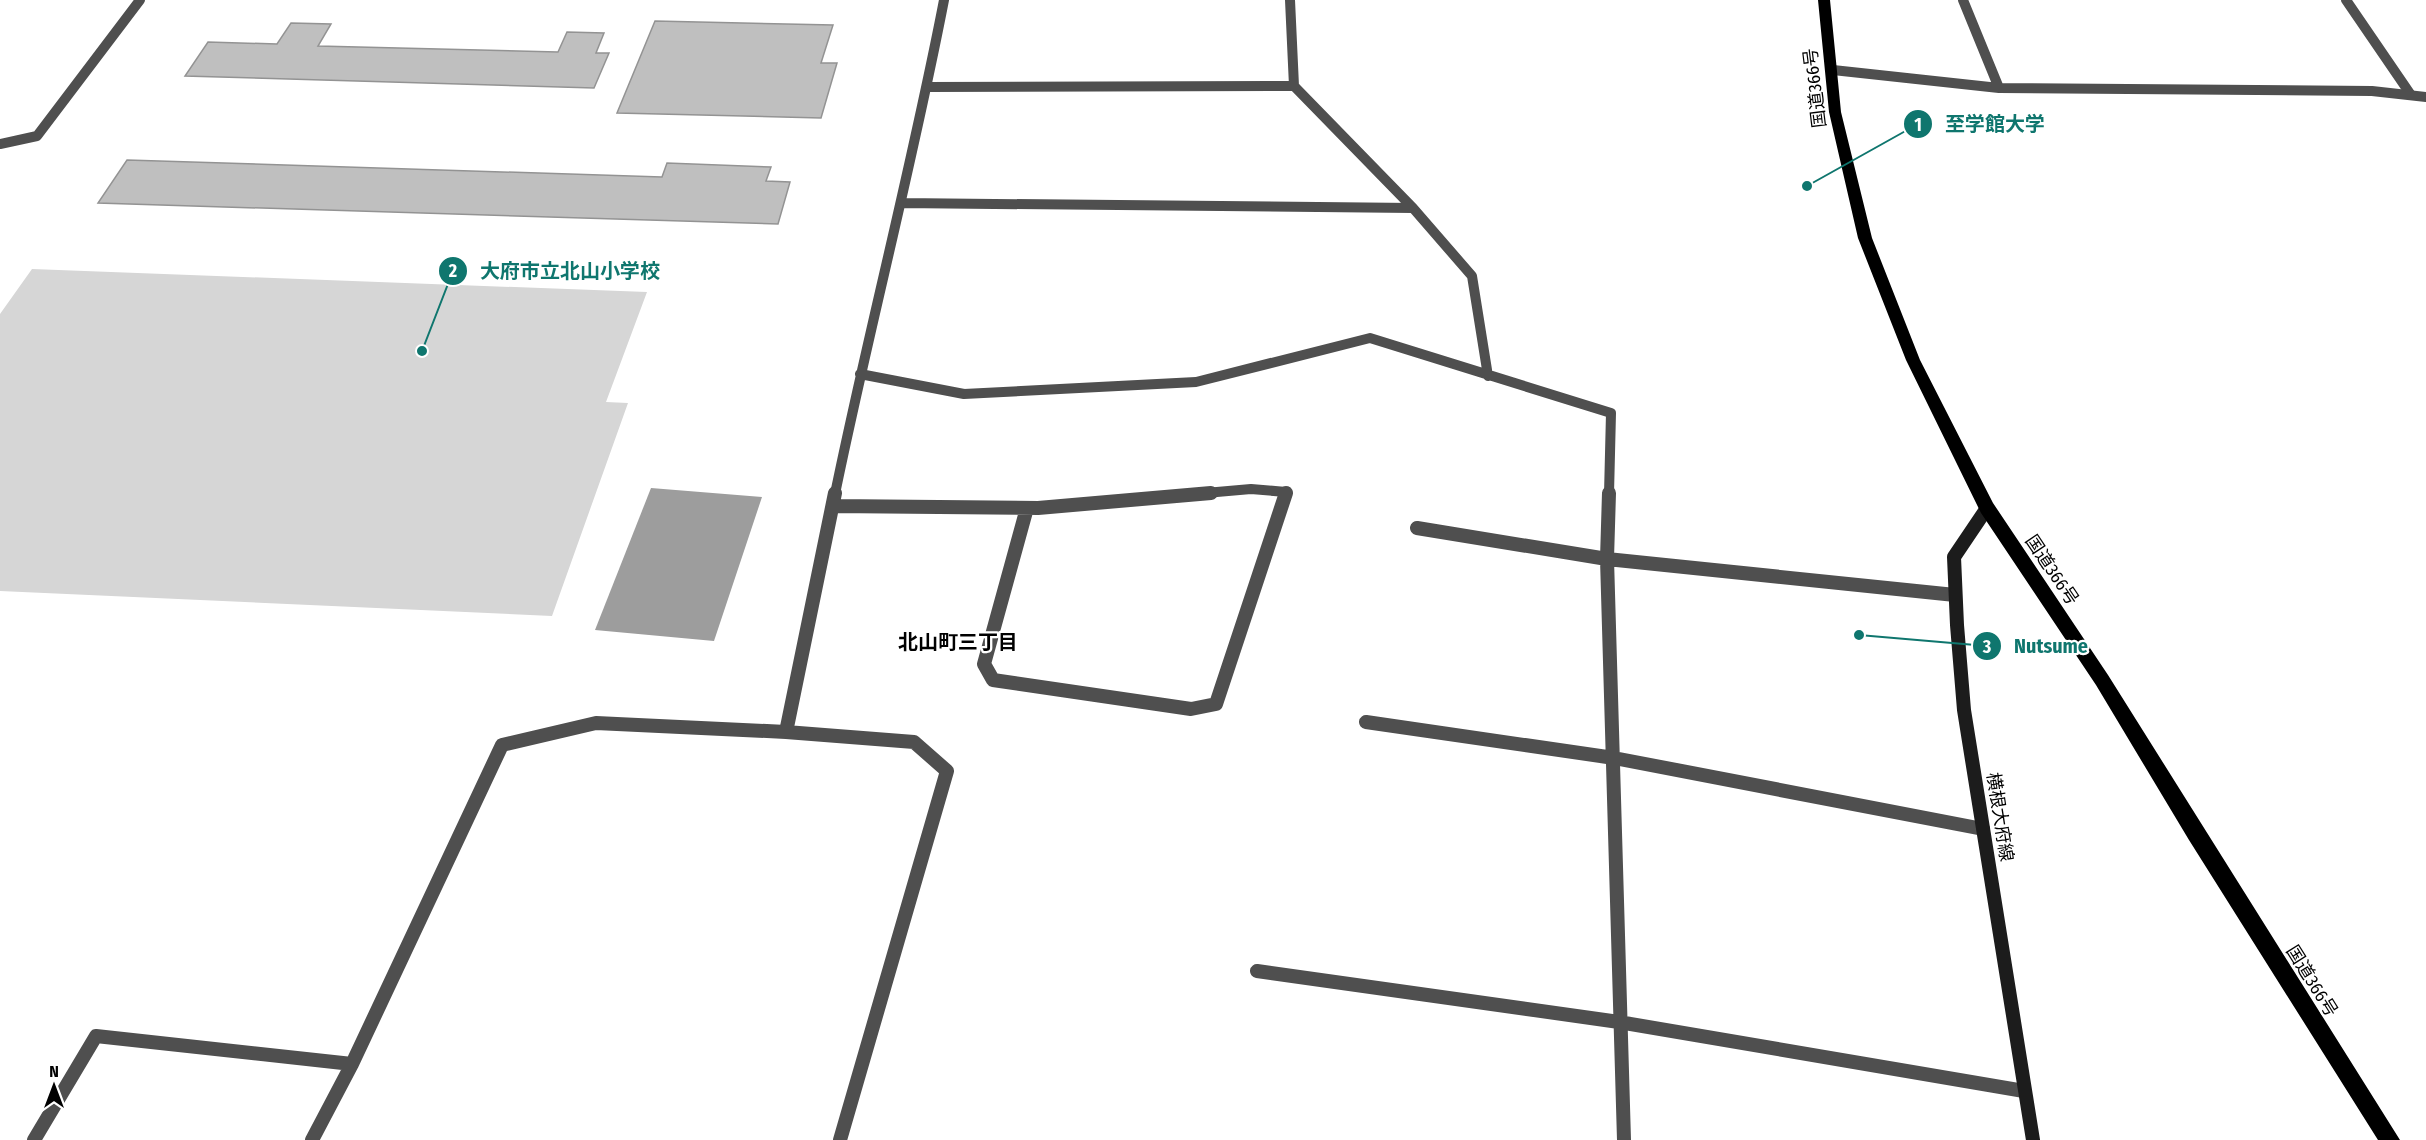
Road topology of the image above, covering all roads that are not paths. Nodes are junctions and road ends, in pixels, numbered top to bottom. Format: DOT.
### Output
graph roads {
  1 [pos="140,0"];
  2 [pos="944,0"];
  3 [pos="1290,0"];
  4 [pos="1824,0"];
  5 [pos="1963,0"];
  6 [pos="2346,0"];
  7 [pos="1833,70"];
  8 [pos="1294,86"];
  9 [pos="927,87"];
  10 [pos="1999,88"];
  11 [pos="2411,95"];
  12 [pos="2426,97"];
  13 [pos="0,144"];
  14 [pos="901,203"];
  15 [pos="1413,208"];
  16 [pos="860,374"];
  17 [pos="1488,376"];
  18 [pos="833,506"];
  19 [pos="1027,508"];
  20 [pos="1987,508"];
  21 [pos="1418,528"];
  22 [pos="1606,559"];
  23 [pos="1956,596"];
  24 [pos="1366,722"];
  25 [pos="786,732"];
  26 [pos="1614,758"];
  27 [pos="1983,829"];
  28 [pos="1257,971"];
  29 [pos="1618,1022"];
  30 [pos="352,1064"];
  31 [pos="2024,1091"];
  32 [pos="34,1140"];
  33 [pos="312,1140"];
  34 [pos="840,1140"];
  35 [pos="1624,1140"];
  36 [pos="2033,1140"];
  37 [pos="2390,1140"];
  1 -- 13 [label="street"];
  2 -- 9 [label="street"];
  3 -- 8 [label="street"];
  4 -- 7 [label="highway, 国道366号"];
  5 -- 10 [label="street"];
  6 -- 11 [label="street"];
  7 -- 10 [label="street"];
  7 -- 20 [label="highway, 国道366号"];
  8 -- 9 [label="street"];
  8 -- 15 [label="street"];
  9 -- 14 [label="street"];
  10 -- 11 [label="street"];
  11 -- 12 [label="street"];
  14 -- 15 [label="street"];
  14 -- 16 [label="street"];
  15 -- 17 [label="street"];
  16 -- 17 [label="street"];
  16 -- 18 [label="street"];
  17 -- 22 [label="street"];
  18 -- 19 [label="street"];
  18 -- 25 [label="street"];
  19 -- 19 [label="street"];
  20 -- 23 [label="main road, 横根大府線"];
  20 -- 37 [label="highway, 国道366号"];
  21 -- 22 [label="street"];
  22 -- 23 [label="street"];
  22 -- 26 [label="street"];
  23 -- 27 [label="main road, 横根大府線"];
  24 -- 26 [label="street"];
  25 -- 30 [label="street"];
  25 -- 34 [label="street"];
  26 -- 27 [label="street"];
  26 -- 29 [label="street"];
  27 -- 31 [label="main road, 横根大府線"];
  28 -- 29 [label="street"];
  29 -- 31 [label="street"];
  29 -- 35 [label="street"];
  30 -- 32 [label="street"];
  30 -- 33 [label="street"];
  31 -- 36 [label="main road, 横根大府線"];
}
